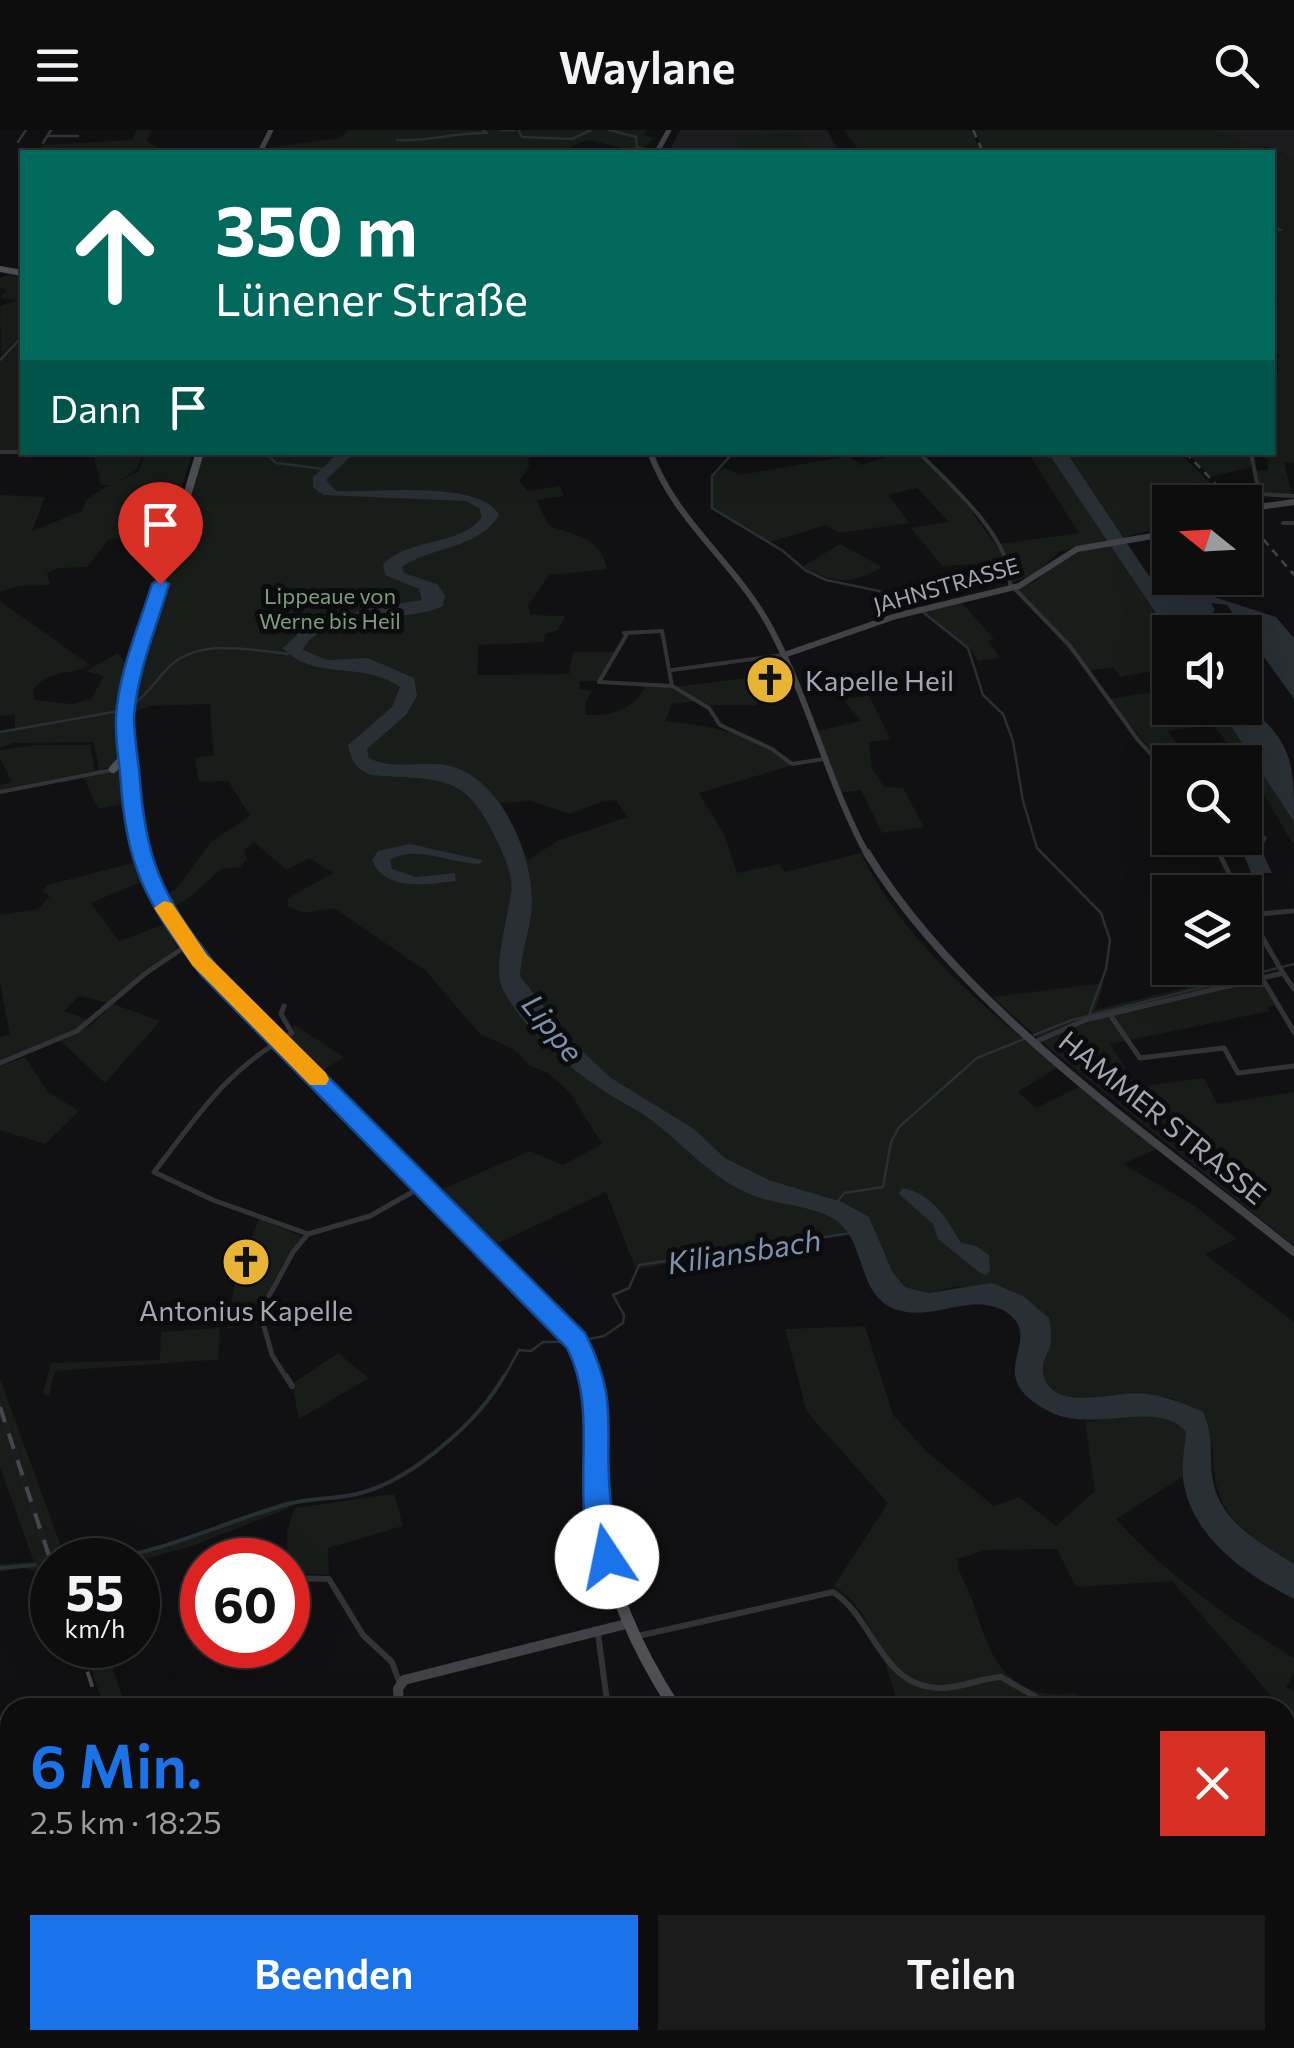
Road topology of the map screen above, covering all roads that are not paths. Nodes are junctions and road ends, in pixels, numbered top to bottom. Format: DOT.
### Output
graph roads {
  1 [pos="26,130"];
  2 [pos="51,130"];
  3 [pos="48,136"];
  4 [pos="78,136"];
  5 [pos="18,142"];
  6 [pos="42,144"];
  7 [pos="20,339"];
  8 [pos="0,360"];
  9 [pos="199,455"];
  10 [pos="651,455"];
  11 [pos="921,455"];
  12 [pos="1252,455"];
  13 [pos="1293,498"];
  14 [pos="1262,505"];
  15 [pos="1283,523"];
  16 [pos="1294,523"];
  17 [pos="1152,535"];
  18 [pos="1014,588"];
  19 [pos="784,654"];
  20 [pos="672,670"];
  21 [pos="672,686"];
  22 [pos="126,754"];
  23 [pos="1152,755"];
  24 [pos="824,759"];
  25 [pos="127,767"];
  26 [pos="113,769"];
  27 [pos="0,792"];
  28 [pos="1292,910"];
  29 [pos="1262,913"];
  30 [pos="1262,937"];
  31 [pos="187,946"];
  32 [pos="1283,973"];
  33 [pos="1262,978"];
  34 [pos="1232,985"];
  35 [pos="1294,988"];
  36 [pos="284,1006"];
  37 [pos="1110,1014"];
  38 [pos="1294,1032"];
  39 [pos="280,1041"];
  40 [pos="1035,1042"];
  41 [pos="0,1063"];
  42 [pos="1294,1066"];
  43 [pos="424,1186"];
  44 [pos="308,1234"];
  45 [pos="1294,1252"];
  46 [pos="292,1386"];
  47 [pos="310,1579"];
  48 [pos="630,1622"];
  49 [pos="597,1631"];
  50 [pos="636,1637"];
  51 [pos="400,1684"];
  52 [pos="399,1698"];
  53 [pos="607,1698"];
  54 [pos="670,1698"];
  55 [pos="1038,1698"];
  1 -- 5 [label="street"];
  2 -- 3 [label="street"];
  3 -- 4 [label="street"];
  3 -- 6 [label="street"];
  7 -- 8 [label="street"];
  9 -- 22 [label="main road"];
  10 -- 19 [label="main road, HAMMER STRASSE"];
  11 -- 18 [label="street"];
  12 -- 13 [label="street"];
  13 -- 14 [label="main road"];
  15 -- 16 [label="street"];
  17 -- 18 [label="main road, JAHNSTRASSE"];
  18 -- 19 [label="main road, JAHNSTRASSE"];
  18 -- 23 [label="street"];
  19 -- 20 [label="street"];
  19 -- 24 [label="main road, HAMMER STRASSE"];
  20 -- 21 [label="street"];
  20 -- 21 [label="street"];
  21 -- 24 [label="street"];
  22 -- 25 [label="main road"];
  22 -- 26 [label="main road"];
  24 -- 40 [label="main road, HAMMER STRASSE"];
  25 -- 26 [label="street"];
  25 -- 31 [label="main road"];
  26 -- 27 [label="street"];
  28 -- 29 [label="street"];
  30 -- 32 [label="street"];
  31 -- 39 [label="main road"];
  31 -- 41 [label="street"];
  32 -- 33 [label="street"];
  32 -- 35 [label="street"];
  33 -- 38 [label="street"];
  34 -- 37 [label="street"];
  36 -- 39 [label="street"];
  37 -- 40 [label="street"];
  37 -- 42 [label="street"];
  39 -- 43 [label="main road"];
  39 -- 44 [label="street"];
  40 -- 45 [label="main road, HAMMER STRASSE"];
  43 -- 44 [label="street"];
  43 -- 48 [label="main road"];
  44 -- 46 [label="street"];
  47 -- 51 [label="street"];
  48 -- 49 [label="main road"];
  48 -- 50 [label="main road"];
  49 -- 51 [label="main road"];
  49 -- 53 [label="street"];
  50 -- 54 [label="main road"];
  50 -- 55 [label="street"];
  51 -- 52 [label="main road"];
}
